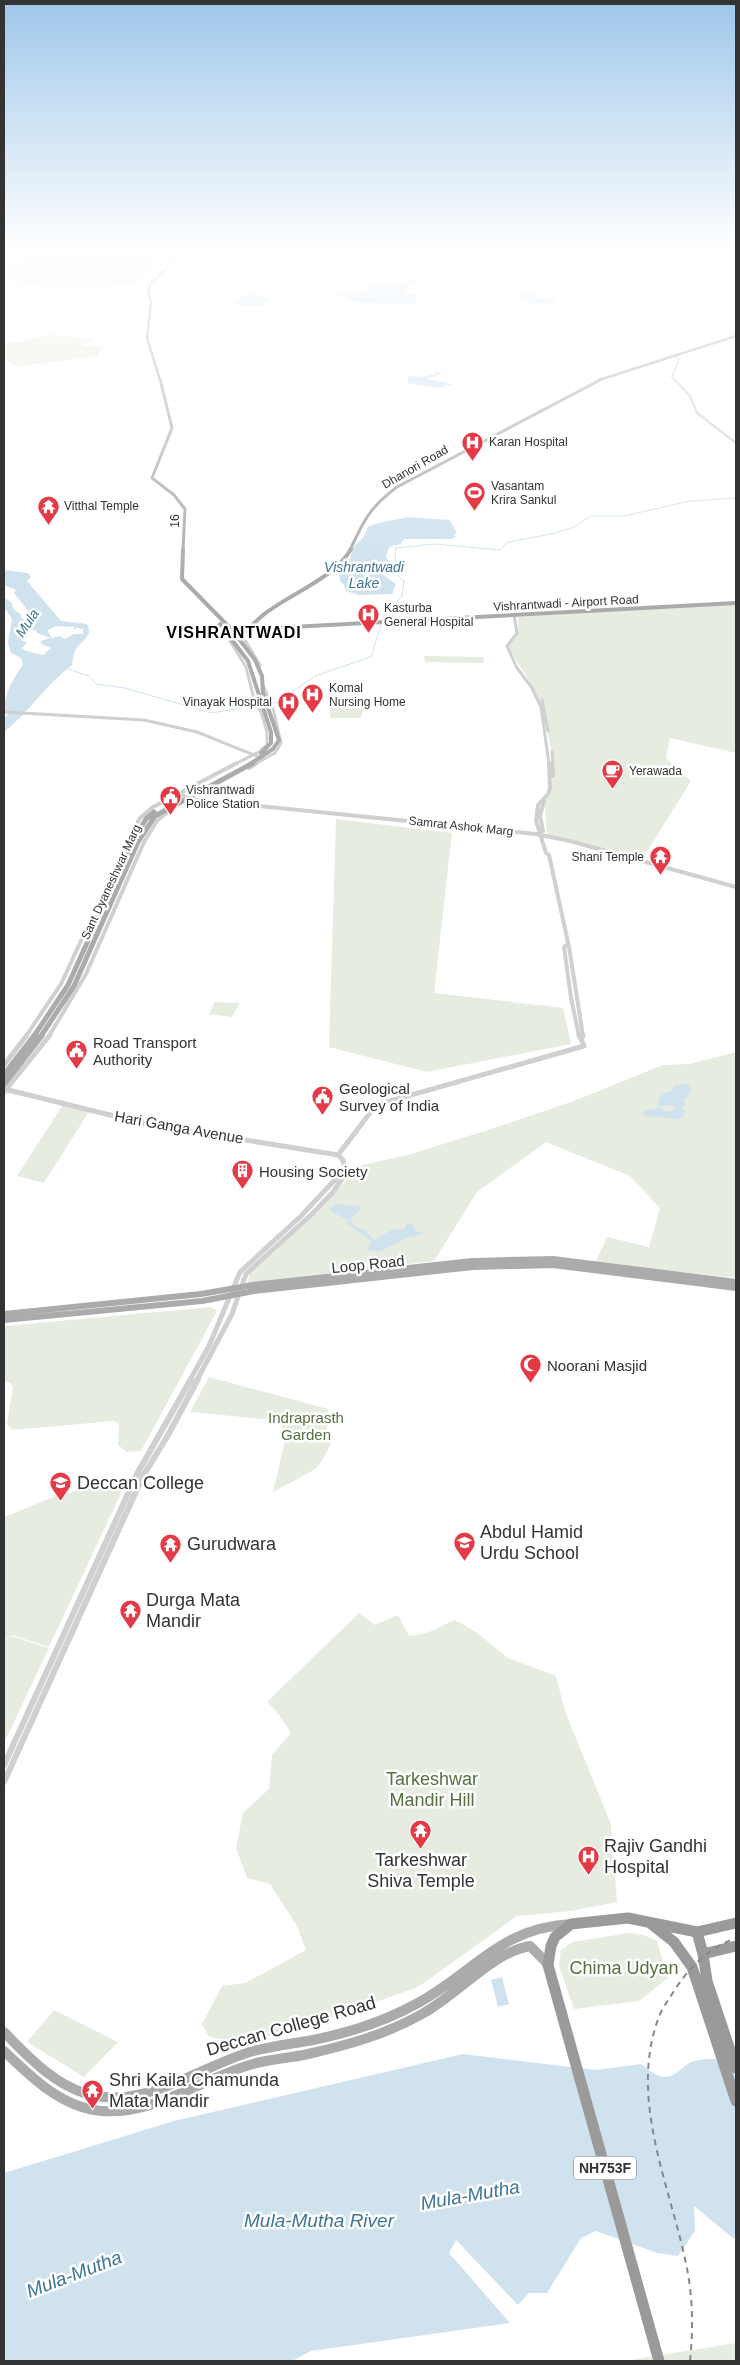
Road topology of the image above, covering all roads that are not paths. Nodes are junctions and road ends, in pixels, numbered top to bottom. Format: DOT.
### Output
graph roads {
  1 [pos="152,356"];
  2 [pos="675,356"];
  3 [pos="676,356"];
  4 [pos="736,443"];
  5 [pos="180,572"];
  6 [pos="736,605"];
  7 [pos="516,616"];
  8 [pos="378,624"];
  9 [pos="262,627"];
  10 [pos="249,628"];
  11 [pos="232,632"];
  12 [pos="259,668"];
  13 [pos="265,705"];
  14 [pos="4,712"];
  15 [pos="259,757"];
  16 [pos="184,796"];
  17 [pos="543,835"];
  18 [pos="736,887"];
  19 [pos="4,1065"];
  20 [pos="4,1075"];
  21 [pos="4,1089"];
  22 [pos="338,1155"];
  23 [pos="345,1169"];
  24 [pos="736,1282"];
  25 [pos="736,1288"];
  26 [pos="241,1291"];
  27 [pos="232,1292"];
  28 [pos="4,1314"];
  29 [pos="4,1320"];
  30 [pos="165,1434"];
  31 [pos="4,1765"];
  32 [pos="4,1782"];
  33 [pos="648,1922"];
  34 [pos="736,1923"];
  35 [pos="570,1924"];
  36 [pos="697,1932"];
  37 [pos="515,1936"];
  38 [pos="521,1946"];
  39 [pos="736,1946"];
  40 [pos="703,1954"];
  41 [pos="550,1970"];
  42 [pos="702,1982"];
  43 [pos="706,1996"];
  44 [pos="4,2032"];
  45 [pos="4,2051"];
  46 [pos="736,2068"];
  47 [pos="736,2100"];
  48 [pos="659,2361"];
  1 -- 5 [label="main road, 16"];
  2 -- 10 [label="main road, Dhanori Road"];
  3 -- 4 [label="street"];
  5 -- 11 [label="main road, Sant Dyaneshwar Marg"];
  5 -- 11 [label="main road, Sant Dyaneshwar Marg"];
  6 -- 7 [label="main road, Vishrantwadi - Airport Road"];
  7 -- 8 [label="main road, Vishrantwadi - Airport Road"];
  7 -- 17 [label="street"];
  8 -- 9 [label="street"];
  8 -- 10 [label="main road, Vishrantwadi - Airport Road"];
  9 -- 10 [label="main road"];
  10 -- 11 [label="main road, Vishrantwadi - Airport Road"];
  10 -- 12 [label="street"];
  11 -- 12 [label="main road, Sant Dyaneshwar Marg"];
  11 -- 13 [label="main road, Sant Dyaneshwar Marg"];
  12 -- 13 [label="main road, Sant Dyaneshwar Marg"];
  13 -- 15 [label="street"];
  13 -- 15 [label="main road, Sant Dyaneshwar Marg"];
  13 -- 15 [label="street"];
  14 -- 15 [label="street"];
  15 -- 16 [label="main road, Sant Dyaneshwar Marg"];
  15 -- 16 [label="street"];
  16 -- 17 [label="street, Samrat Ashok Marg"];
  16 -- 19 [label="street"];
  16 -- 20 [label="main road, Sant Dyaneshwar Marg"];
  16 -- 21 [label="main road, Sant Dyaneshwar Marg"];
  17 -- 18 [label="street, Samrat Ashok Marg"];
  17 -- 22 [label="street"];
  21 -- 22 [label="street, Hari Ganga Avenue"];
  22 -- 23 [label="street"];
  23 -- 26 [label="street"];
  23 -- 27 [label="street"];
  24 -- 26 [label="main road, Loop Road"];
  25 -- 26 [label="main road, Loop Road"];
  26 -- 27 [label="main road, Loop Road"];
  26 -- 30 [label="street"];
  27 -- 28 [label="main road, Loop Road"];
  27 -- 29 [label="main road, Loop Road"];
  27 -- 30 [label="street"];
  30 -- 31 [label="street"];
  30 -- 32 [label="street"];
  33 -- 35 [label="highway, Deccan College Road"];
  33 -- 36 [label="highway, Deccan College Road"];
  33 -- 42 [label="highway"];
  34 -- 36 [label="highway"];
  35 -- 37 [label="main road, Deccan College Road"];
  35 -- 41 [label="highway, NH753F"];
  36 -- 40 [label="highway"];
  37 -- 38 [label="main road"];
  37 -- 44 [label="main road, Deccan College Road"];
  38 -- 41 [label="main road"];
  38 -- 45 [label="main road, Deccan College Road"];
  39 -- 40 [label="highway"];
  40 -- 42 [label="highway"];
  41 -- 48 [label="highway, NH753F"];
  42 -- 43 [label="highway"];
  43 -- 46 [label="highway"];
  43 -- 47 [label="highway"];
}
